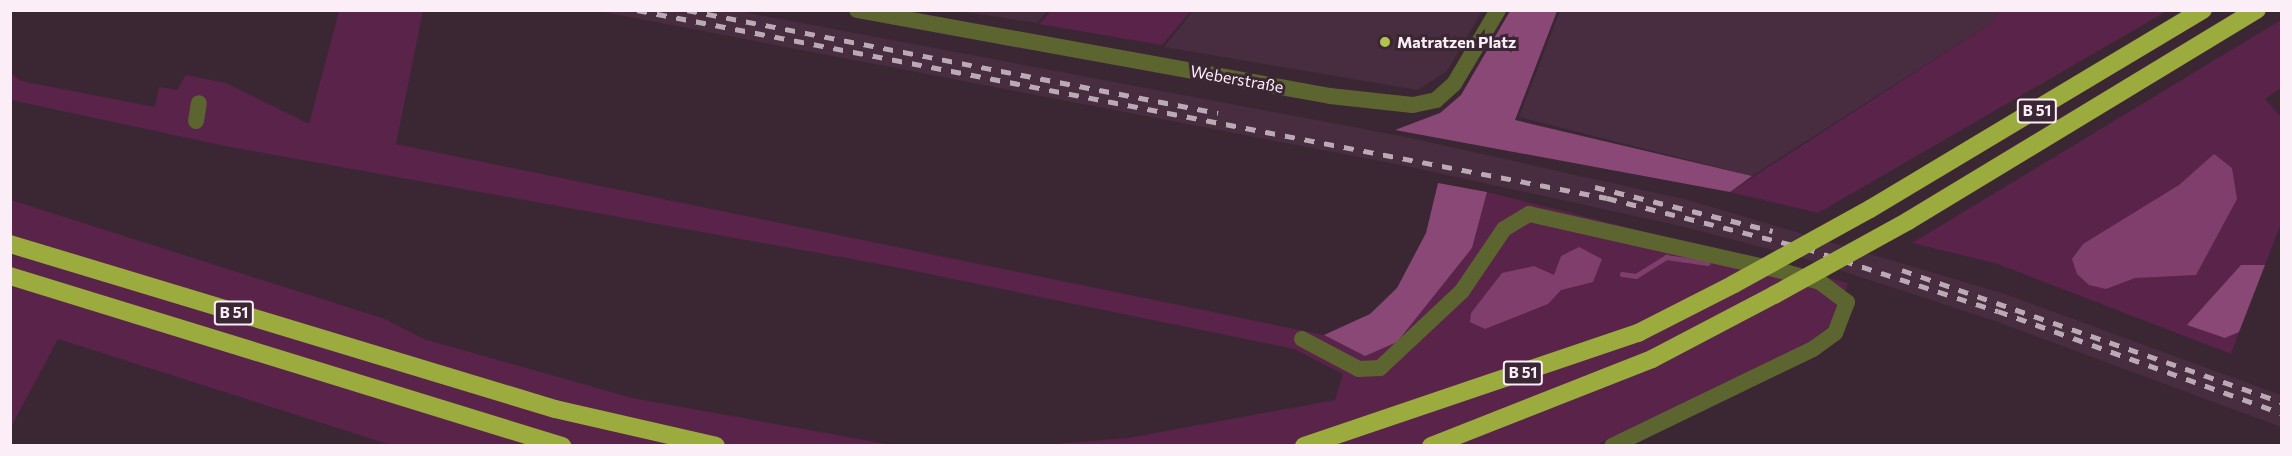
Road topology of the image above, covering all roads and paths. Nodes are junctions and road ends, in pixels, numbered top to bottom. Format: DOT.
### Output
graph roads {
  1 [pos="857,10"];
  2 [pos="1498,10"];
  3 [pos="2203,10"];
  4 [pos="2257,10"];
  5 [pos="932,17"];
  6 [pos="199,103"];
  7 [pos="196,121"];
  8 [pos="16,245"];
  9 [pos="10,276"];
  10 [pos="1302,339"];
  11 [pos="562,446"];
  12 [pos="716,446"];
  13 [pos="1304,446"];
  14 [pos="1431,446"];
  15 [pos="1612,446"];
  1 -- 5 [label="street, Weberstraße"];
  2 -- 5 [label="street, Weberstraße"];
  3 -- 13 [label="highway, B 51, bridge"];
  4 -- 14 [label="highway, B 51, bridge"];
  6 -- 7 [label="street"];
  8 -- 12 [label="highway, B 51"];
  9 -- 11 [label="highway, B 51"];
  10 -- 15 [label="street"];
}
